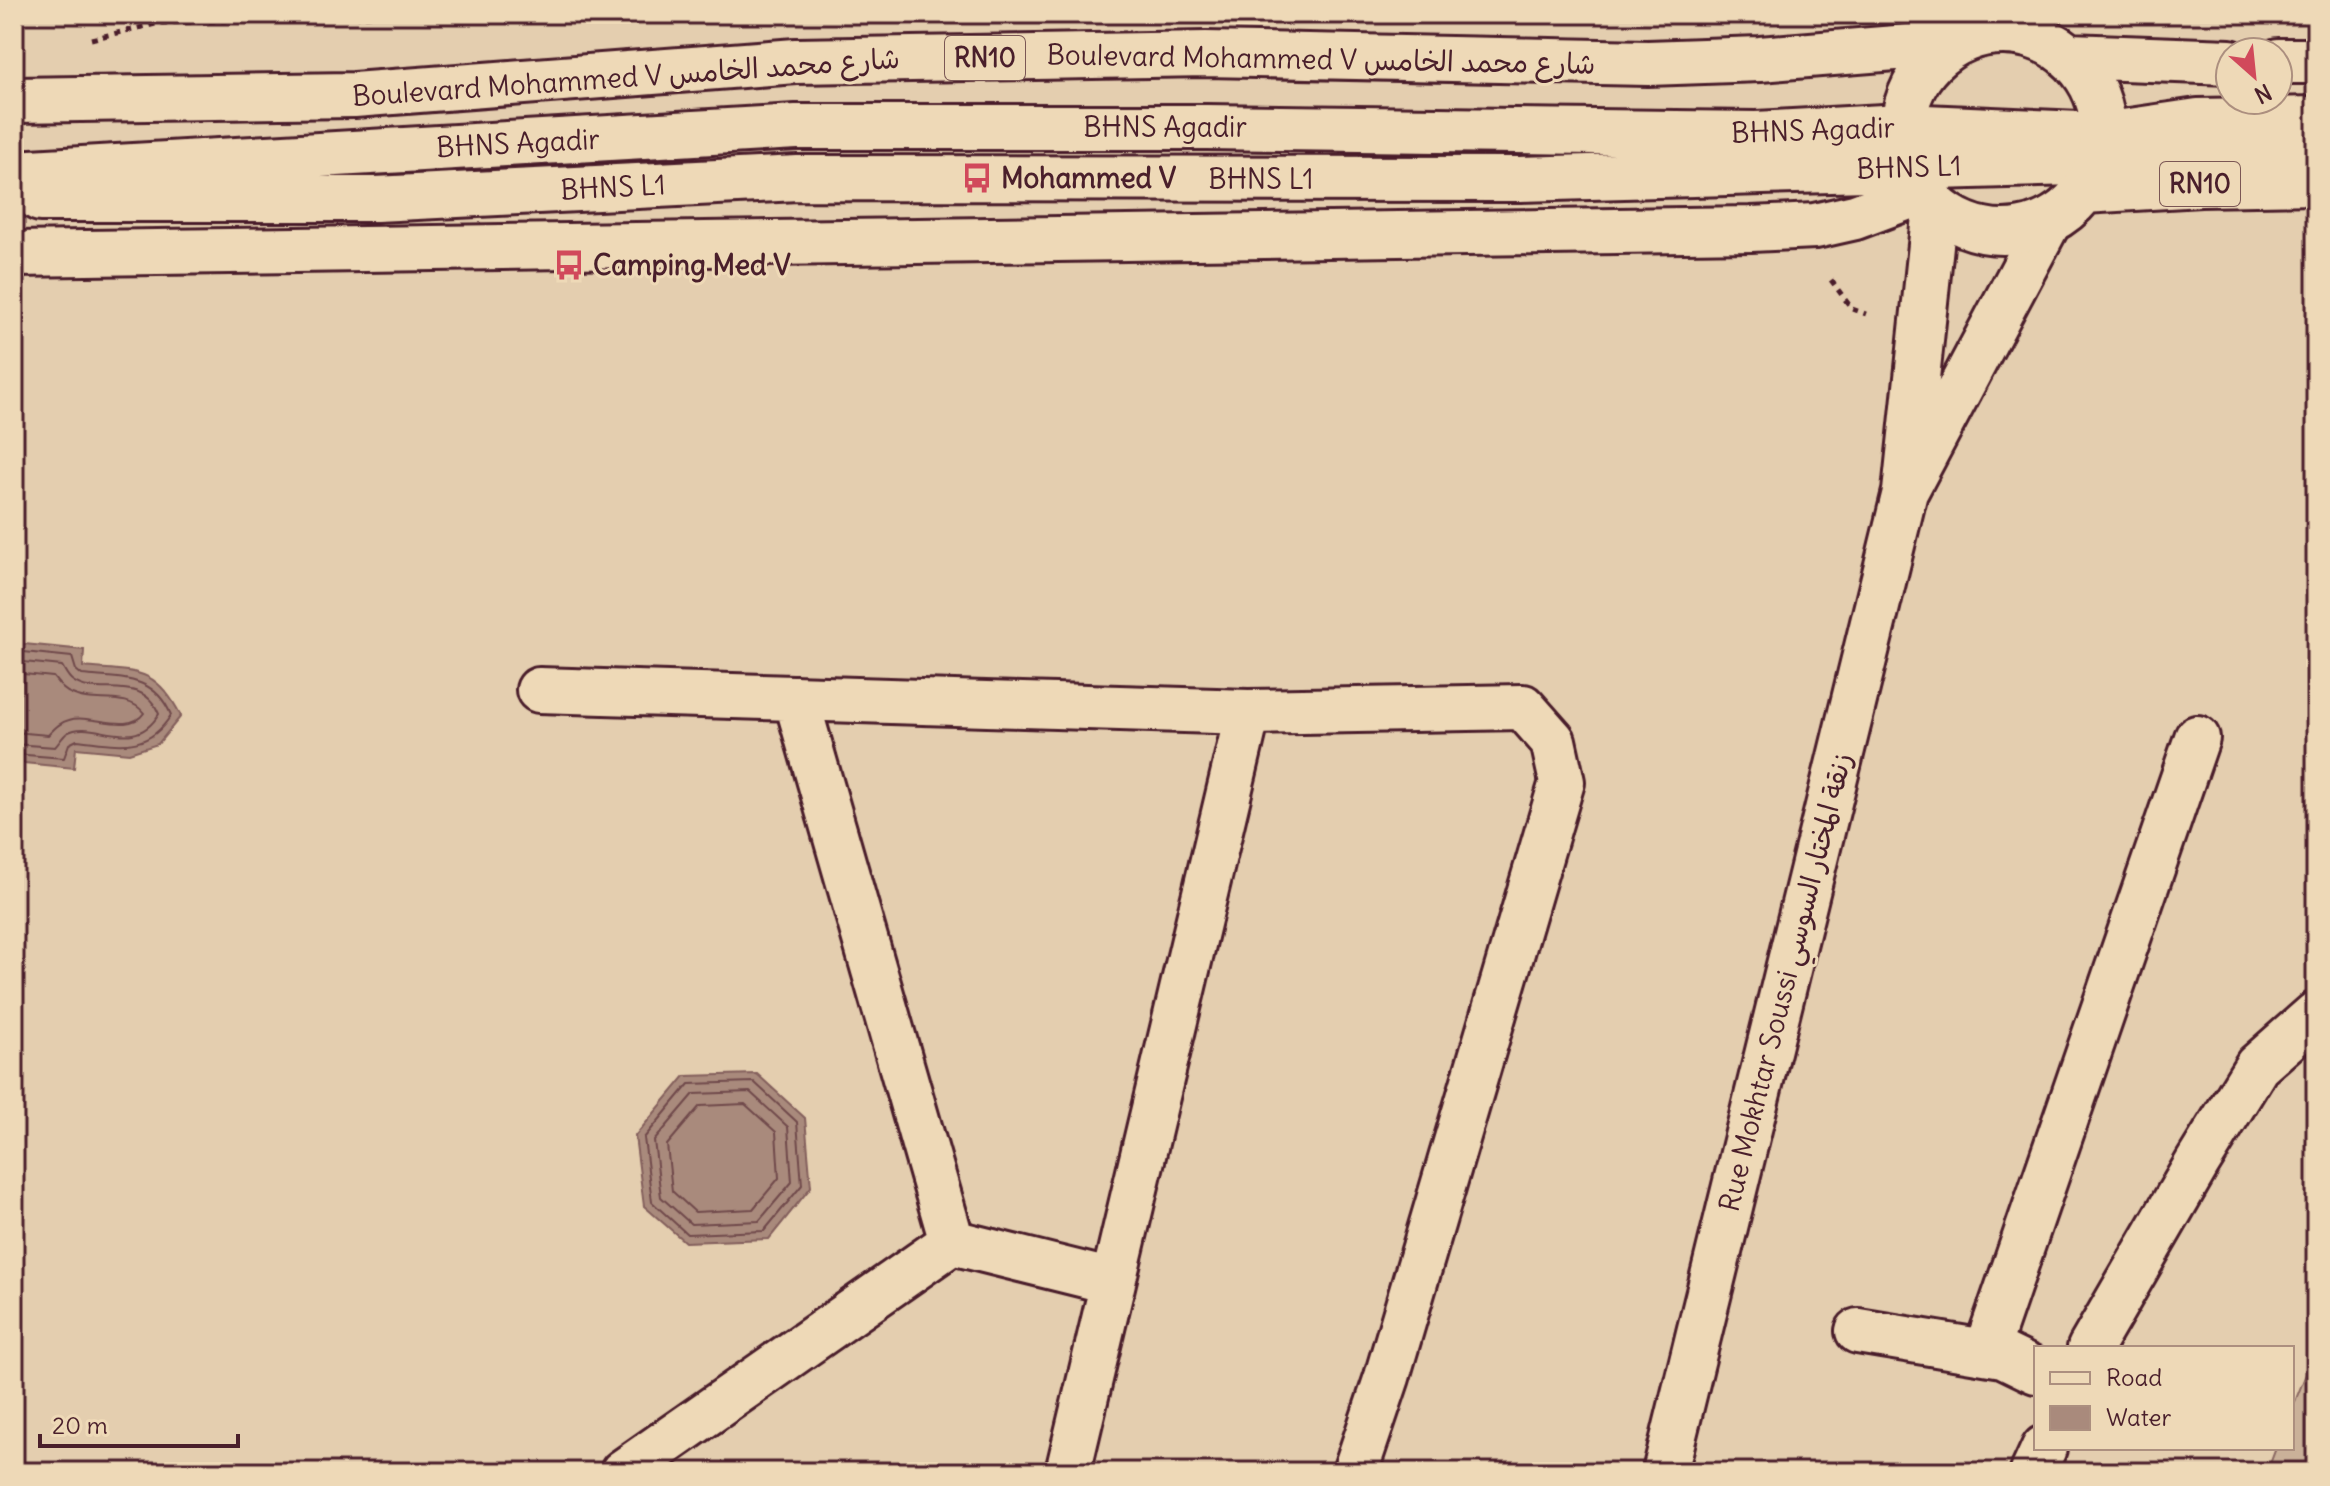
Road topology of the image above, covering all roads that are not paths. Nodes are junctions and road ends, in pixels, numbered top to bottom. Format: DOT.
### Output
graph roads {
  1 [pos="1957,43"];
  2 [pos="2069,56"];
  3 [pos="2214,61"];
  4 [pos="2294,61"];
  5 [pos="2316,61"];
  6 [pos="14,100"];
  7 [pos="2316,119"];
  8 [pos="2316,156"];
  9 [pos="2095,163"];
  10 [pos="14,173"];
  11 [pos="1917,173"];
  12 [pos="2316,182"];
  13 [pos="14,199"];
  14 [pos="2049,221"];
  15 [pos="14,254"];
  16 [pos="1905,492"];
  17 [pos="539,690"];
  18 [pos="796,698"];
  19 [pos="1248,712"];
  20 [pos="2197,738"];
  21 [pos="2316,1014"];
  22 [pos="952,1242"];
  23 [pos="1113,1282"];
  24 [pos="1858,1331"];
  25 [pos="2091,1346"];
  26 [pos="1986,1351"];
  27 [pos="2034,1370"];
  28 [pos="2043,1450"];
  29 [pos="623,1472"];
  30 [pos="1068,1472"];
  31 [pos="1355,1472"];
  32 [pos="1665,1472"];
  33 [pos="2033,1472"];
  1 -- 2 [label="main road, RN10"];
  1 -- 6 [label="main road, Boulevard Mohammed V شارع محمد الخامس / RN10"];
  1 -- 11 [label="main road, RN10"];
  2 -- 3 [label="main road, RN10"];
  2 -- 9 [label="main road, RN10"];
  4 -- 5 [label="main road"];
  7 -- 9 [label="main road"];
  8 -- 9 [label="main road, BHNS L1"];
  9 -- 11 [label="main road, BHNS L1"];
  9 -- 12 [label="main road, RN10"];
  9 -- 14 [label="main road"];
  10 -- 11 [label="main road, BHNS Agadir"];
  11 -- 13 [label="main road, BHNS L1"];
  11 -- 14 [label="main road"];
  11 -- 15 [label="main road"];
  11 -- 16 [label="main road"];
  14 -- 16 [label="main road"];
  16 -- 32 [label="main road, Rue Mokhtar Soussi زنقة المختار السوسي"];
  17 -- 18 [label="main road"];
  18 -- 19 [label="main road"];
  18 -- 22 [label="main road"];
  19 -- 23 [label="main road"];
  19 -- 31 [label="main road"];
  20 -- 26 [label="main road"];
  21 -- 25 [label="main road"];
  22 -- 23 [label="main road"];
  22 -- 29 [label="main road"];
  23 -- 30 [label="main road"];
  24 -- 26 [label="main road"];
  26 -- 27 [label="main road"];
  28 -- 33 [label="main road"];
}
